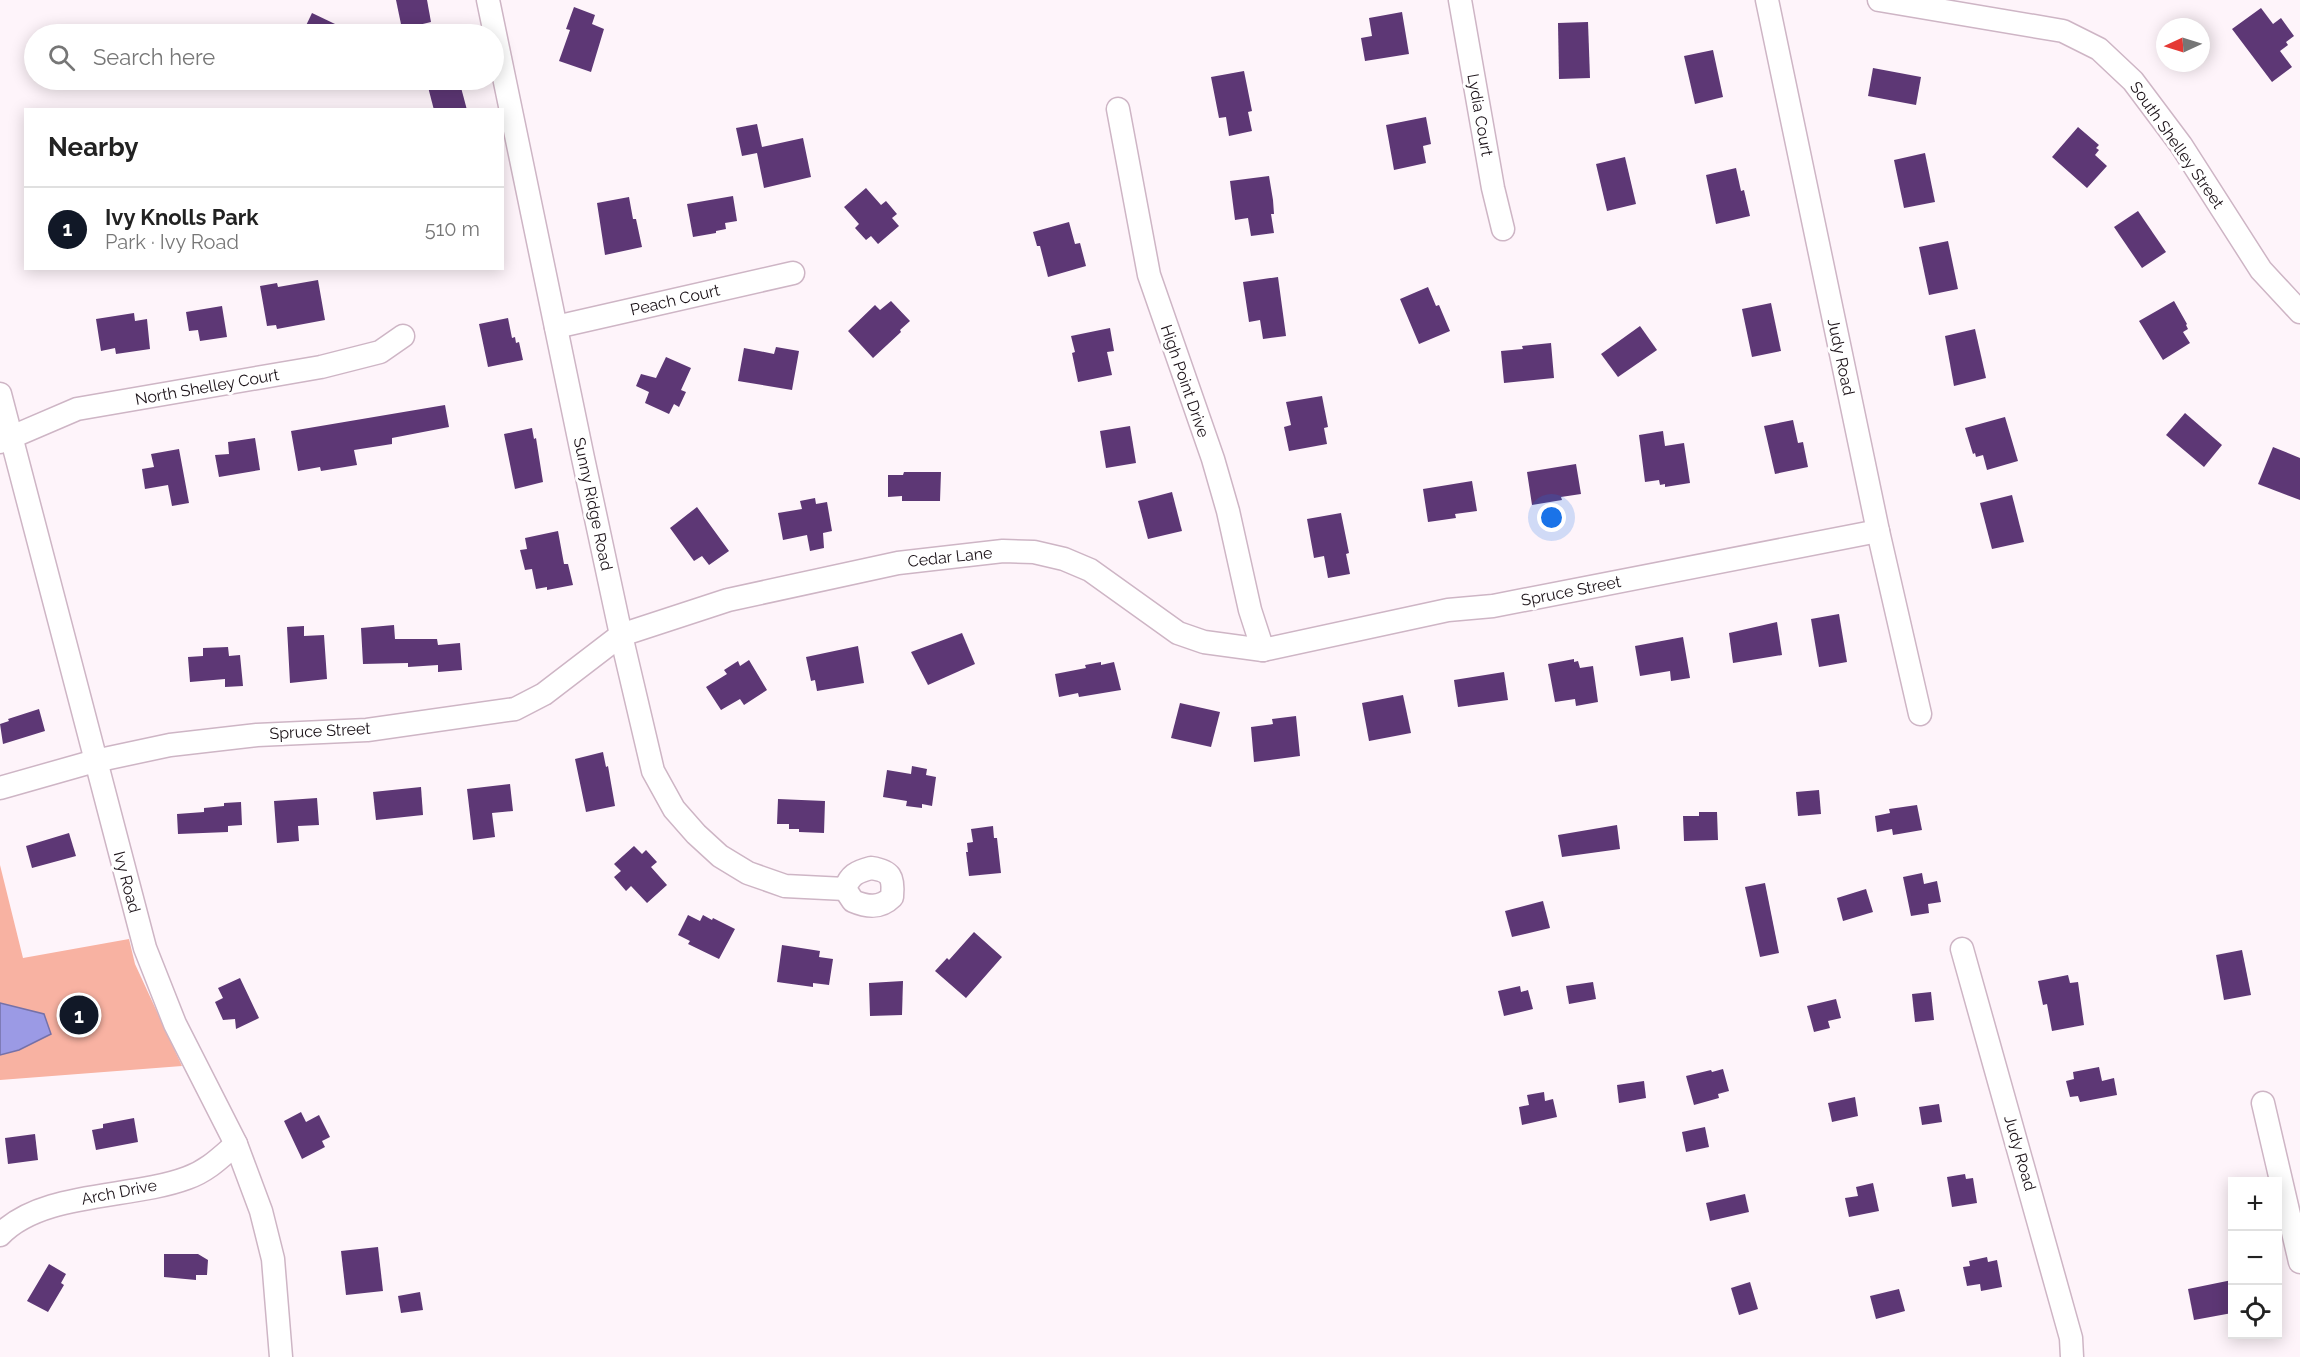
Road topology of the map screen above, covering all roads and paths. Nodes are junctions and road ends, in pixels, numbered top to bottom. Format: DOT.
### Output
graph roads {
  1 [pos="488,0"];
  2 [pos="1460,0"];
  3 [pos="1767,0"];
  4 [pos="1878,0"];
  5 [pos="493,24"];
  6 [pos="504,77"];
  7 [pos="1118,109"];
  8 [pos="1503,229"];
  9 [pos="793,273"];
  10 [pos="2300,312"];
  11 [pos="556,327"];
  12 [pos="403,336"];
  13 [pos="0,394"];
  14 [pos="5,439"];
  15 [pos="1878,531"];
  16 [pos="621,634"];
  17 [pos="1263,650"];
  18 [pos="1920,714"];
  19 [pos="95,761"];
  20 [pos="0,788"];
  21 [pos="845,889"];
  22 [pos="1962,950"];
  23 [pos="2263,1103"];
  24 [pos="236,1144"];
  25 [pos="0,1235"];
  26 [pos="2300,1262"];
  27 [pos="280,1357"];
  28 [pos="2072,1357"];
  1 -- 5 [label="street, Sunny Ridge Road"];
  2 -- 8 [label="street, Lydia Court"];
  3 -- 15 [label="street, Judy Road"];
  4 -- 10 [label="street, South Shelley Street"];
  6 -- 11 [label="street, Sunny Ridge Road"];
  7 -- 17 [label="street, High Point Drive"];
  9 -- 11 [label="street, Peach Court"];
  11 -- 16 [label="street, Sunny Ridge Road"];
  12 -- 14 [label="street, North Shelley Court"];
  13 -- 14 [label="street, Ivy Road"];
  14 -- 19 [label="street, Ivy Road"];
  15 -- 17 [label="street, Spruce Street"];
  15 -- 18 [label="street, Judy Road"];
  16 -- 17 [label="street, Cedar Lane"];
  16 -- 19 [label="street, Spruce Street"];
  16 -- 21 [label="street, Sunny Ridge Road"];
  19 -- 20 [label="street, Spruce Street"];
  19 -- 24 [label="street, Ivy Road"];
  22 -- 28 [label="street, Judy Road"];
  23 -- 26 [label="street"];
  24 -- 25 [label="street, Arch Drive"];
  24 -- 27 [label="street, Ivy Road"];
}
